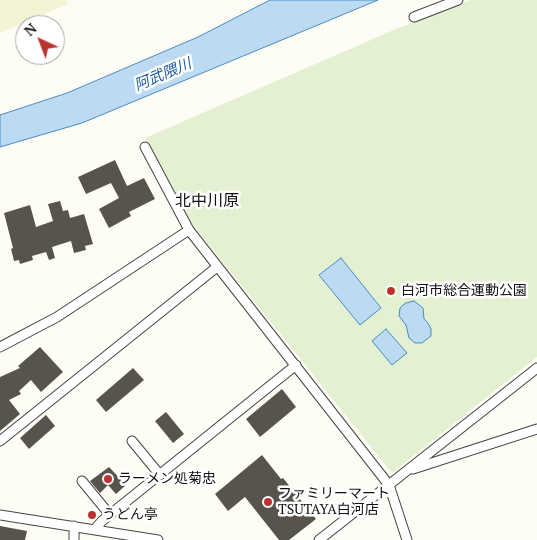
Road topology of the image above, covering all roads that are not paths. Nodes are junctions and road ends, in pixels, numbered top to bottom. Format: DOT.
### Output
graph roads {
  1 [pos="458,0"];
  2 [pos="414,17"];
  3 [pos="146,148"];
  4 [pos="188,230"];
  5 [pos="217,267"];
  6 [pos="0,348"];
  7 [pos="296,365"];
  8 [pos="537,368"];
  9 [pos="537,429"];
  10 [pos="0,440"];
  11 [pos="132,441"];
  12 [pos="408,470"];
  13 [pos="160,475"];
  14 [pos="82,481"];
  15 [pos="389,485"];
  16 [pos="0,515"];
  17 [pos="110,515"];
  18 [pos="74,526"];
  19 [pos="95,529"];
  20 [pos="74,540"];
  21 [pos="152,540"];
  22 [pos="319,540"];
  23 [pos="407,540"];
  1 -- 2 [label="street"];
  3 -- 4 [label="street"];
  4 -- 5 [label="street"];
  4 -- 6 [label="street"];
  5 -- 7 [label="street"];
  5 -- 10 [label="street"];
  7 -- 13 [label="street"];
  7 -- 15 [label="street"];
  8 -- 12 [label="street"];
  9 -- 12 [label="street"];
  11 -- 13 [label="street"];
  12 -- 15 [label="street"];
  13 -- 17 [label="street"];
  14 -- 17 [label="street"];
  15 -- 22 [label="street"];
  15 -- 23 [label="street"];
  16 -- 18 [label="street"];
  17 -- 19 [label="street"];
  18 -- 19 [label="street"];
  18 -- 20 [label="street"];
  19 -- 21 [label="street"];
}
